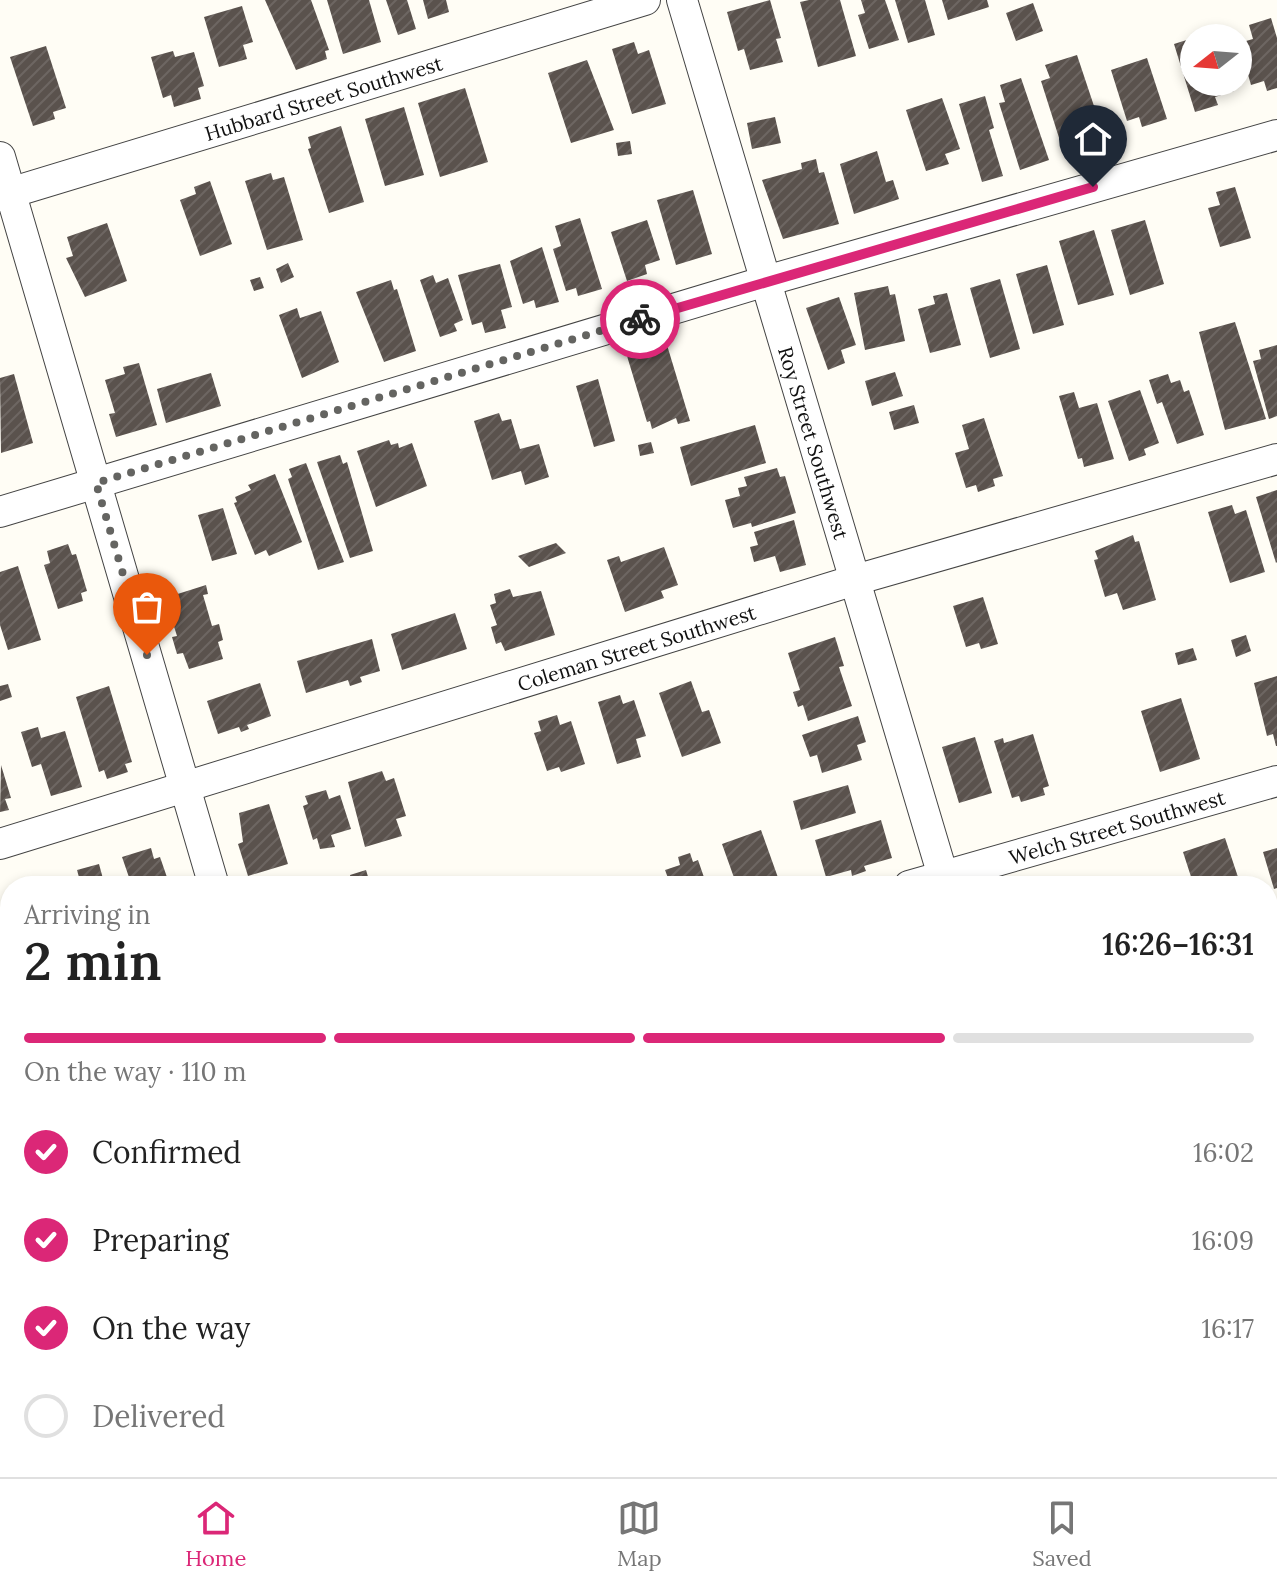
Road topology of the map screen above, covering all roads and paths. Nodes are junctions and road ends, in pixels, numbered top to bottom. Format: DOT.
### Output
graph roads {
  1 [pos="645,0"];
  2 [pos="682,0"];
  3 [pos="1277,135"];
  4 [pos="0,157"];
  5 [pos="5,195"];
  6 [pos="766,281"];
  7 [pos="1277,459"];
  8 [pos="96,483"];
  9 [pos="0,512"];
  10 [pos="855,580"];
  11 [pos="1277,781"];
  12 [pos="185,786"];
  13 [pos="0,844"];
  14 [pos="211,876"];
  15 [pos="943,876"];
  16 [pos="961,876"];
  1 -- 5 [label="street, Hubbard Street Southwest"];
  2 -- 6 [label="street, Roy Street Southwest"];
  3 -- 6 [label="street"];
  4 -- 5 [label="street"];
  5 -- 8 [label="street"];
  6 -- 8 [label="street"];
  6 -- 10 [label="street, Roy Street Southwest"];
  7 -- 10 [label="street, Coleman Street Southwest"];
  8 -- 9 [label="street"];
  8 -- 12 [label="street"];
  10 -- 12 [label="street, Coleman Street Southwest"];
  10 -- 15 [label="street, Roy Street Southwest"];
  11 -- 16 [label="street, Welch Street Southwest"];
  12 -- 13 [label="street, Coleman Street Southwest"];
  12 -- 14 [label="street"];
}
